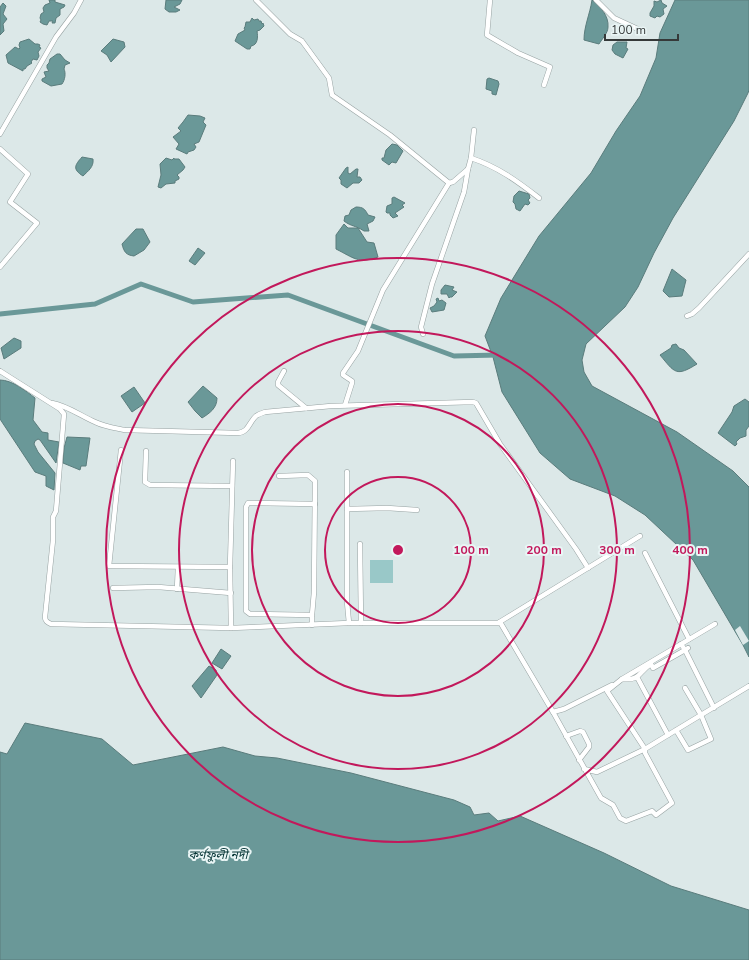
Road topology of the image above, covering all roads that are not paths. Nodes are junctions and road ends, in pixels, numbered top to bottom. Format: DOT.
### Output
graph roads {
  1 [pos="81,0"];
  2 [pos="256,0"];
  3 [pos="490,0"];
  4 [pos="596,0"];
  5 [pos="640,30"];
  6 [pos="544,85"];
  7 [pos="474,130"];
  8 [pos="0,134"];
  9 [pos="0,149"];
  10 [pos="471,158"];
  11 [pos="468,169"];
  12 [pos="449,183"];
  13 [pos="539,198"];
  14 [pos="749,254"];
  15 [pos="0,267"];
  16 [pos="687,316"];
  17 [pos="423,334"];
  18 [pos="284,371"];
  19 [pos="0,372"];
  20 [pos="47,402"];
  21 [pos="345,405"];
  22 [pos="306,408"];
  23 [pos="121,450"];
  24 [pos="146,451"];
  25 [pos="233,461"];
  26 [pos="347,472"];
  27 [pos="279,476"];
  28 [pos="232,486"];
  29 [pos="315,504"];
  30 [pos="347,509"];
  31 [pos="417,510"];
  32 [pos="640,536"];
  33 [pos="360,544"];
  34 [pos="645,553"];
  35 [pos="178,567"];
  36 [pos="230,567"];
  37 [pos="588,568"];
  38 [pos="113,588"];
  39 [pos="177,589"];
  40 [pos="231,593"];
  41 [pos="312,615"];
  42 [pos="500,622"];
  43 [pos="349,623"];
  44 [pos="361,623"];
  45 [pos="715,624"];
  46 [pos="312,625"];
  47 [pos="231,628"];
  48 [pos="689,639"];
  49 [pos="681,644"];
  50 [pos="686,649"];
  51 [pos="637,677"];
  52 [pos="622,679"];
  53 [pos="749,686"];
  54 [pos="685,688"];
  55 [pos="714,708"];
  56 [pos="554,712"];
  57 [pos="701,715"];
  58 [pos="676,730"];
  59 [pos="668,735"];
  60 [pos="566,736"];
  61 [pos="644,749"];
  62 [pos="579,760"];
  63 [pos="584,769"];
  1 -- 8 [label="street"];
  2 -- 12 [label="street"];
  3 -- 6 [label="street"];
  4 -- 5 [label="street"];
  7 -- 10 [label="street"];
  9 -- 15 [label="street"];
  10 -- 11 [label="street"];
  10 -- 13 [label="street"];
  11 -- 12 [label="street"];
  11 -- 17 [label="street"];
  12 -- 21 [label="street"];
  14 -- 16 [label="street"];
  18 -- 22 [label="street"];
  19 -- 20 [label="street"];
  20 -- 22 [label="street"];
  20 -- 47 [label="street"];
  21 -- 22 [label="street"];
  21 -- 37 [label="street"];
  23 -- 35 [label="street"];
  24 -- 28 [label="street"];
  25 -- 28 [label="street"];
  26 -- 30 [label="street"];
  27 -- 29 [label="street"];
  28 -- 36 [label="street"];
  29 -- 41 [label="street"];
  29 -- 41 [label="street"];
  30 -- 31 [label="street"];
  30 -- 43 [label="street"];
  32 -- 37 [label="street"];
  33 -- 44 [label="street"];
  34 -- 48 [label="street"];
  35 -- 36 [label="street"];
  35 -- 39 [label="street"];
  36 -- 40 [label="street"];
  37 -- 42 [label="street"];
  38 -- 39 [label="street"];
  39 -- 40 [label="street"];
  40 -- 47 [label="street"];
  41 -- 46 [label="street"];
  42 -- 44 [label="street"];
  42 -- 56 [label="street"];
  43 -- 44 [label="street"];
  43 -- 46 [label="street"];
  45 -- 48 [label="street"];
  46 -- 47 [label="street"];
  48 -- 49 [label="street"];
  49 -- 50 [label="street"];
  49 -- 52 [label="street"];
  50 -- 51 [label="street"];
  50 -- 55 [label="street"];
  51 -- 52 [label="street"];
  51 -- 59 [label="street"];
  52 -- 56 [label="street"];
  52 -- 61 [label="street"];
  53 -- 55 [label="street"];
  54 -- 57 [label="street"];
  55 -- 57 [label="street"];
  56 -- 60 [label="street"];
  57 -- 58 [label="street"];
  57 -- 58 [label="street"];
  58 -- 59 [label="street"];
  59 -- 61 [label="street"];
  60 -- 62 [label="street"];
  60 -- 62 [label="street"];
  61 -- 63 [label="street"];
  61 -- 63 [label="street"];
  62 -- 63 [label="street"];
}
